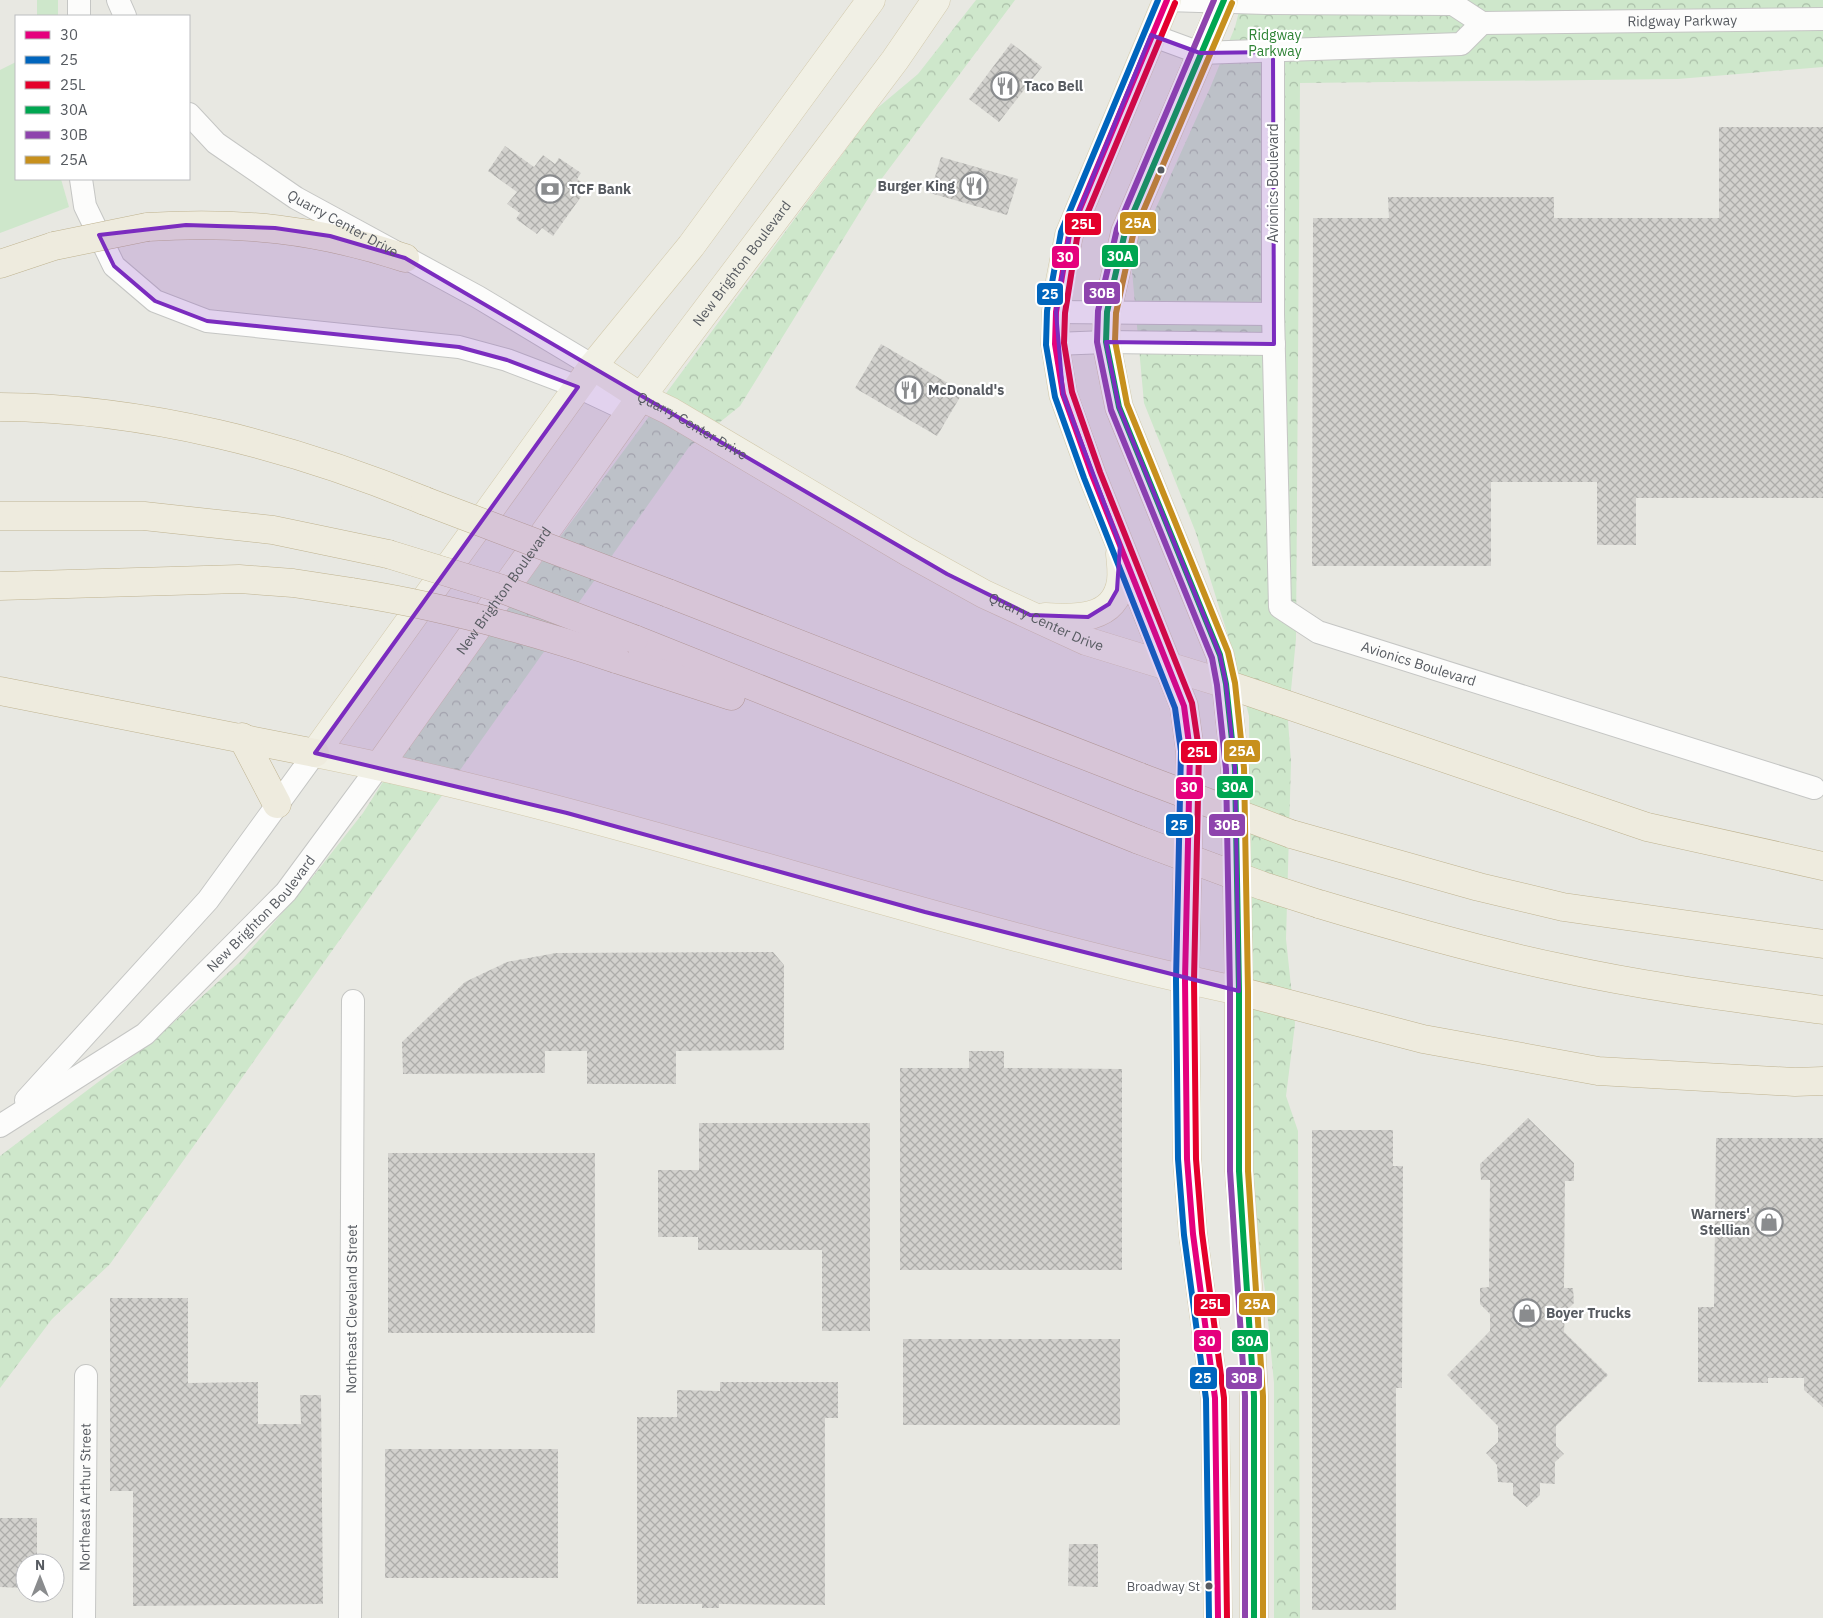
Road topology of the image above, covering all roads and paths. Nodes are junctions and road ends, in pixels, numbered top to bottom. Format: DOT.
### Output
graph roads {
  1 [pos="79,0"];
  2 [pos="118,0"];
  3 [pos="871,0"];
  4 [pos="936,0"];
  5 [pos="1166,0"];
  6 [pos="1223,1"];
  7 [pos="79,15"];
  8 [pos="125,15"];
  9 [pos="1823,19"];
  10 [pos="1482,23"];
  11 [pos="1151,35"];
  12 [pos="1273,52"];
  13 [pos="1200,53"];
  14 [pos="190,115"];
  15 [pos="81,180"];
  16 [pos="405,258"];
  17 [pos="0,264"];
  18 [pos="1056,312"];
  19 [pos="1107,312"];
  20 [pos="1273,314"];
  21 [pos="1106,342"];
  22 [pos="1056,344"];
  23 [pos="1274,344"];
  24 [pos="585,377"];
  25 [pos="636,404"];
  26 [pos="0,407"];
  27 [pos="0,516"];
  28 [pos="1120,544"];
  29 [pos="0,586"];
  30 [pos="1030,615"];
  31 [pos="1170,666"];
  32 [pos="1226,684"];
  33 [pos="0,691"];
  34 [pos="242,737"];
  35 [pos="315,753"];
  36 [pos="379,766"];
  37 [pos="963,772"];
  38 [pos="1814,788"];
  39 [pos="277,804"];
  40 [pos="1823,866"];
  41 [pos="1823,944"];
  42 [pos="1185,980"];
  43 [pos="1239,992"];
  44 [pos="353,1001"];
  45 [pos="1823,1010"];
  46 [pos="1823,1081"];
  47 [pos="4,1122"];
  48 [pos="86,1376"];
  49 [pos="84,1618"];
  50 [pos="350,1618"];
  51 [pos="1218,1618"];
  52 [pos="1254,1618"];
  1 -- 7 [label="street"];
  2 -- 8 [label="street"];
  3 -- 24 [label="main road, New Brighton Boulevard"];
  4 -- 25 [label="main road, New Brighton Boulevard"];
  5 -- 6 [label="street"];
  5 -- 11 [label="main road"];
  6 -- 10 [label="street"];
  6 -- 13 [label="main road"];
  9 -- 10 [label="street, Ridgway Parkway"];
  10 -- 12 [label="street"];
  11 -- 13 [label="street"];
  11 -- 18 [label="main road"];
  12 -- 13 [label="street"];
  12 -- 20 [label="street, Avionics Boulevard"];
  13 -- 19 [label="main road"];
  14 -- 16 [label="street, Quarry Center Drive"];
  15 -- 24 [label="street, Quarry Center Drive"];
  16 -- 17 [label="highway, bridge"];
  16 -- 24 [label="street, Quarry Center Drive"];
  18 -- 19 [label="street"];
  18 -- 22 [label="main road"];
  19 -- 20 [label="street"];
  19 -- 21 [label="main road"];
  20 -- 23 [label="street, Avionics Boulevard"];
  21 -- 22 [label="street"];
  21 -- 23 [label="street"];
  21 -- 32 [label="main road"];
  22 -- 28 [label="main road"];
  23 -- 38 [label="street, Avionics Boulevard"];
  24 -- 25 [label="main road, Quarry Center Drive"];
  24 -- 35 [label="main road, New Brighton Boulevard"];
  25 -- 30 [label="main road, Quarry Center Drive"];
  25 -- 36 [label="main road, New Brighton Boulevard"];
  26 -- 41 [label="highway, bridge"];
  27 -- 37 [label="highway, bridge"];
  28 -- 30 [label="main road"];
  28 -- 31 [label="main road"];
  29 -- 37 [label="highway, bridge"];
  30 -- 31 [label="main road, Quarry Center Drive"];
  31 -- 32 [label="main road, Quarry Center Drive"];
  31 -- 42 [label="main road"];
  32 -- 40 [label="highway"];
  32 -- 43 [label="main road"];
  33 -- 34 [label="highway"];
  34 -- 35 [label="highway"];
  34 -- 39 [label="highway"];
  35 -- 36 [label="main road"];
  35 -- 39 [label="street, New Brighton Boulevard"];
  36 -- 42 [label="main road"];
  36 -- 47 [label="street, New Brighton Boulevard"];
  37 -- 45 [label="highway, bridge"];
  39 -- 47 [label="street, New Brighton Boulevard"];
  42 -- 43 [label="main road"];
  42 -- 51 [label="main road"];
  43 -- 46 [label="highway"];
  43 -- 52 [label="main road"];
  44 -- 50 [label="street, Northeast Cleveland Street"];
  48 -- 49 [label="street, Northeast Arthur Street"];
}
